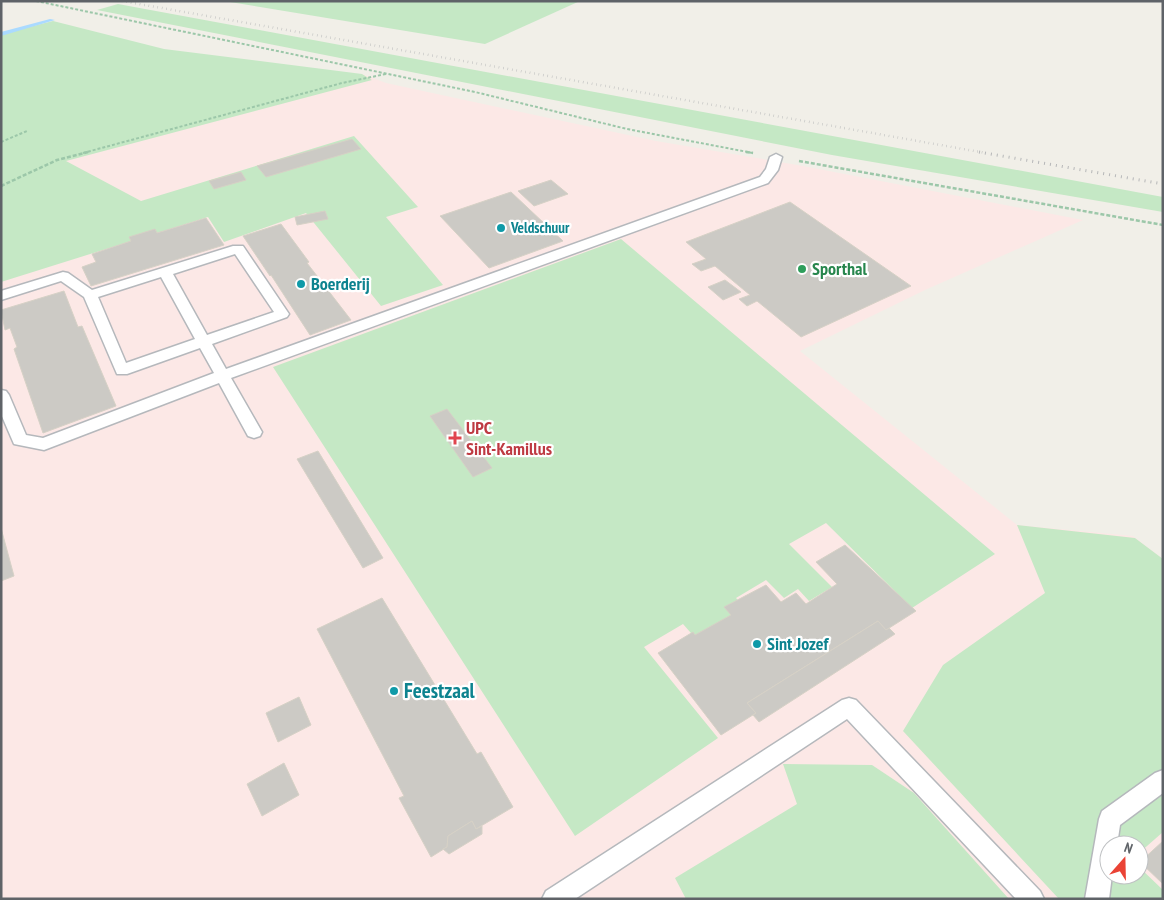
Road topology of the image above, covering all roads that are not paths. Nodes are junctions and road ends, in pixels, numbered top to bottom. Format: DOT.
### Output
graph roads {
  1 [pos="776,157"];
  2 [pos="164,272"];
  3 [pos="90,295"];
  4 [pos="1,296"];
  5 [pos="203,342"];
  6 [pos="222,376"];
  7 [pos="1,395"];
  8 [pos="254,432"];
  9 [pos="1163,780"];
  10 [pos="554,899"];
  11 [pos="1032,899"];
  12 [pos="1097,899"];
  1 -- 6 [label="lane"];
  2 -- 3 [label="lane"];
  2 -- 5 [label="lane"];
  2 -- 5 [label="lane"];
  3 -- 4 [label="lane"];
  3 -- 5 [label="lane"];
  5 -- 6 [label="lane"];
  6 -- 7 [label="lane"];
  6 -- 8 [label="lane"];
  9 -- 12 [label="lane"];
  10 -- 11 [label="lane"];
}
